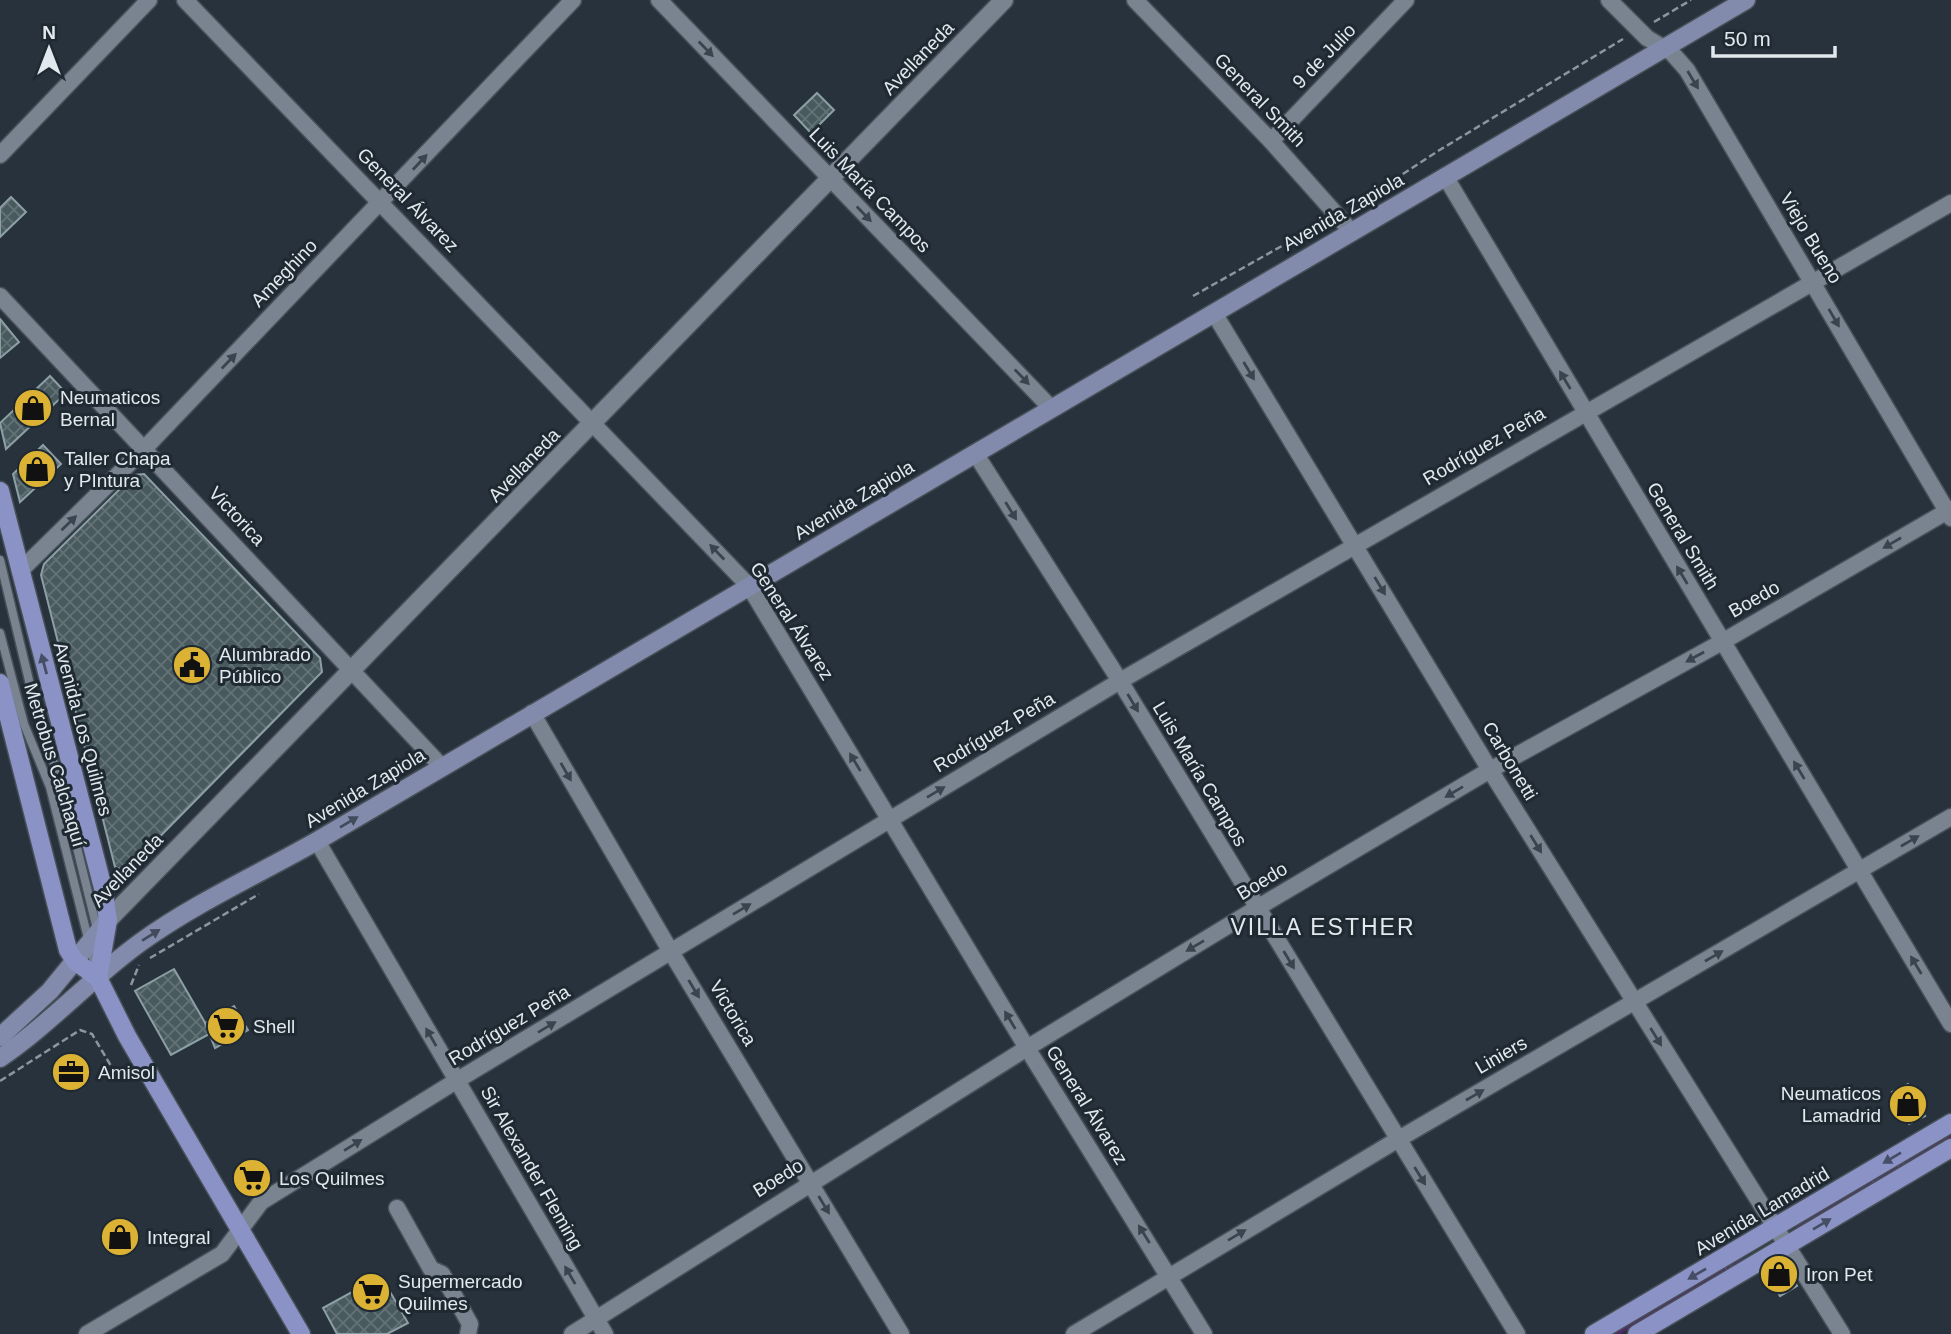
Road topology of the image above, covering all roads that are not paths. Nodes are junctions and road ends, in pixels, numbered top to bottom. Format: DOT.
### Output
graph roads {
  1 [pos="149,0"];
  2 [pos="185,0"];
  3 [pos="573,0"];
  4 [pos="659,0"];
  5 [pos="1004,0"];
  6 [pos="1135,0"];
  7 [pos="1406,0"];
  8 [pos="1609,0"];
  9 [pos="1745,0"];
  10 [pos="1662,48"];
  11 [pos="1271,141"];
  12 [pos="0,155"];
  13 [pos="1445,176"];
  14 [pos="830,179"];
  15 [pos="382,203"];
  16 [pos="1951,203"];
  17 [pos="1351,231"];
  18 [pos="1812,281"];
  19 [pos="0,296"];
  20 [pos="1214,313"];
  21 [pos="1051,408"];
  22 [pos="1585,412"];
  23 [pos="594,424"];
  24 [pos="145,449"];
  25 [pos="975,453"];
  26 [pos="0,491"];
  27 [pos="1950,513"];
  28 [pos="1355,544"];
  29 [pos="0,561"];
  30 [pos="20,571"];
  31 [pos="749,586"];
  32 [pos="0,633"];
  33 [pos="1722,642"];
  34 [pos="354,670"];
  35 [pos="1119,681"];
  36 [pos="0,683"];
  37 [pos="532,713"];
  38 [pos="442,767"];
  39 [pos="1490,770"];
  40 [pos="1951,817"];
  41 [pos="890,819"];
  42 [pos="317,841"];
  43 [pos="1859,871"];
  44 [pos="1258,908"];
  45 [pos="98,932"];
  46 [pos="671,952"];
  47 [pos="75,961"];
  48 [pos="98,978"];
  49 [pos="1634,1002"];
  50 [pos="1951,1024"];
  51 [pos="0,1037"];
  52 [pos="1027,1048"];
  53 [pos="0,1058"];
  54 [pos="457,1081"];
  55 [pos="1951,1123"];
  56 [pos="1398,1140"];
  57 [pos="1951,1148"];
  58 [pos="811,1182"];
  59 [pos="397,1208"];
  60 [pos="1777,1227"];
  61 [pos="241,1229"];
  62 [pos="1787,1245"];
  63 [pos="1169,1275"];
  64 [pos="596,1318"];
  65 [pos="88,1334"];
  66 [pos="301,1334"];
  67 [pos="468,1334"];
  68 [pos="572,1334"];
  69 [pos="605,1334"];
  70 [pos="901,1334"];
  71 [pos="1074,1334"];
  72 [pos="1204,1334"];
  73 [pos="1517,1334"];
  74 [pos="1594,1334"];
  75 [pos="1637,1334"];
  76 [pos="1842,1334"];
  1 -- 12 [label="street"];
  2 -- 15 [label="street, General Álvarez"];
  15 -- 3 [label="street, Ameghino, one-way"];
  4 -- 14 [label="street, Luis María Campos, one-way"];
  5 -- 14 [label="street, Avellaneda"];
  6 -- 11 [label="street, General Smith"];
  7 -- 11 [label="street, 9 de Julio"];
  8 -- 10 [label="street, Viejo Bueno"];
  9 -- 10 [label="main road, Avenida Zapiola"];
  10 -- 13 [label="main road, Avenida Zapiola"];
  10 -- 18 [label="street, Viejo Bueno, one-way"];
  11 -- 17 [label="street, General Smith"];
  13 -- 17 [label="main road, Avenida Zapiola"];
  22 -- 13 [label="street, General Smith, one-way"];
  14 -- 21 [label="street, Luis María Campos, one-way"];
  14 -- 23 [label="street, Avellaneda"];
  15 -- 23 [label="street, General Álvarez"];
  24 -- 15 [label="street, Ameghino, one-way"];
  16 -- 18 [label="street, Rodríguez Peña"];
  17 -- 20 [label="main road, Avenida Zapiola"];
  18 -- 22 [label="street, Rodríguez Peña"];
  18 -- 27 [label="street, Viejo Bueno, one-way"];
  19 -- 24 [label="street, Victorica"];
  20 -- 21 [label="main road, Avenida Zapiola"];
  20 -- 28 [label="street, Carbonetti, one-way"];
  21 -- 25 [label="main road, Avenida Zapiola"];
  22 -- 28 [label="street, Rodríguez Peña"];
  33 -- 22 [label="street, General Smith, one-way"];
  31 -- 23 [label="street, General Álvarez, one-way"];
  23 -- 34 [label="street, Avellaneda"];
  30 -- 24 [label="street, Ameghino, one-way"];
  24 -- 34 [label="street, Victorica"];
  25 -- 31 [label="main road, Avenida Zapiola"];
  25 -- 35 [label="street, Luis María Campos, one-way"];
  26 -- 30 [label="main road, Avenida Los Quilmes"];
  27 -- 33 [label="street, Boedo, one-way"];
  28 -- 35 [label="street, Rodríguez Peña"];
  28 -- 39 [label="street, Carbonetti, one-way"];
  29 -- 45 [label="lane, Metrobus Calchaquí"];
  45 -- 30 [label="main road, Avenida Los Quilmes, one-way"];
  31 -- 37 [label="main road, Avenida Zapiola"];
  41 -- 31 [label="street, General Álvarez, one-way"];
  32 -- 45 [label="lane, Metrobus Calchaquí"];
  33 -- 39 [label="street, Boedo, one-way"];
  43 -- 33 [label="street, General Smith, one-way"];
  34 -- 38 [label="street, Victorica"];
  34 -- 45 [label="street, Avellaneda"];
  41 -- 35 [label="street, Rodríguez Peña, one-way"];
  35 -- 44 [label="street, Luis María Campos, one-way"];
  36 -- 47 [label="main road"];
  37 -- 38 [label="main road, Avenida Zapiola"];
  37 -- 46 [label="street, Victorica, one-way"];
  42 -- 38 [label="main road, Avenida Zapiola, one-way"];
  39 -- 44 [label="street, Boedo, one-way"];
  39 -- 49 [label="street, Carbonetti, one-way"];
  43 -- 40 [label="street, Liniers, one-way"];
  46 -- 41 [label="street, Rodríguez Peña, one-way"];
  52 -- 41 [label="street, General Álvarez, one-way"];
  48 -- 42 [label="main road, Avenida Zapiola, one-way"];
  54 -- 42 [label="street, Sir Alexander Fleming, one-way"];
  49 -- 43 [label="street, Liniers, one-way"];
  50 -- 43 [label="street, General Smith, one-way"];
  44 -- 52 [label="street, Boedo, one-way"];
  44 -- 56 [label="street, Luis María Campos, one-way"];
  45 -- 47 [label="main road, Avellaneda"];
  45 -- 48 [label="main road, Avenida Los Quilmes"];
  45 -- 48 [label="lane, Metrobus Calchaquí"];
  54 -- 46 [label="street, Rodríguez Peña, one-way"];
  46 -- 58 [label="street, Victorica, one-way"];
  47 -- 48 [label="main road"];
  47 -- 51 [label="main road"];
  48 -- 53 [label="main road, Avenida Zapiola"];
  48 -- 61 [label="main road"];
  56 -- 49 [label="street, Liniers, one-way"];
  49 -- 60 [label="street, Carbonetti, one-way"];
  52 -- 58 [label="street, Boedo"];
  63 -- 52 [label="street, General Álvarez, one-way"];
  61 -- 54 [label="street, Rodríguez Peña, one-way"];
  64 -- 54 [label="street, Sir Alexander Fleming, one-way"];
  55 -- 60 [label="main road, Avenida Lamadrid, one-way"];
  63 -- 56 [label="street, Liniers, one-way"];
  56 -- 73 [label="street, Luis María Campos, one-way"];
  62 -- 57 [label="main road, one-way"];
  58 -- 64 [label="street, Boedo"];
  58 -- 70 [label="street, Victorica, one-way"];
  59 -- 67 [label="street"];
  60 -- 62 [label="street, Carbonetti"];
  60 -- 74 [label="main road, Avenida Lamadrid, one-way"];
  61 -- 65 [label="street, Rodríguez Peña"];
  61 -- 66 [label="main road"];
  62 -- 75 [label="main road"];
  62 -- 76 [label="street, Carbonetti"];
  63 -- 71 [label="street, Liniers"];
  63 -- 72 [label="street, General Álvarez"];
  64 -- 68 [label="street, Boedo"];
  64 -- 69 [label="street, Sir Alexander Fleming"];
}
